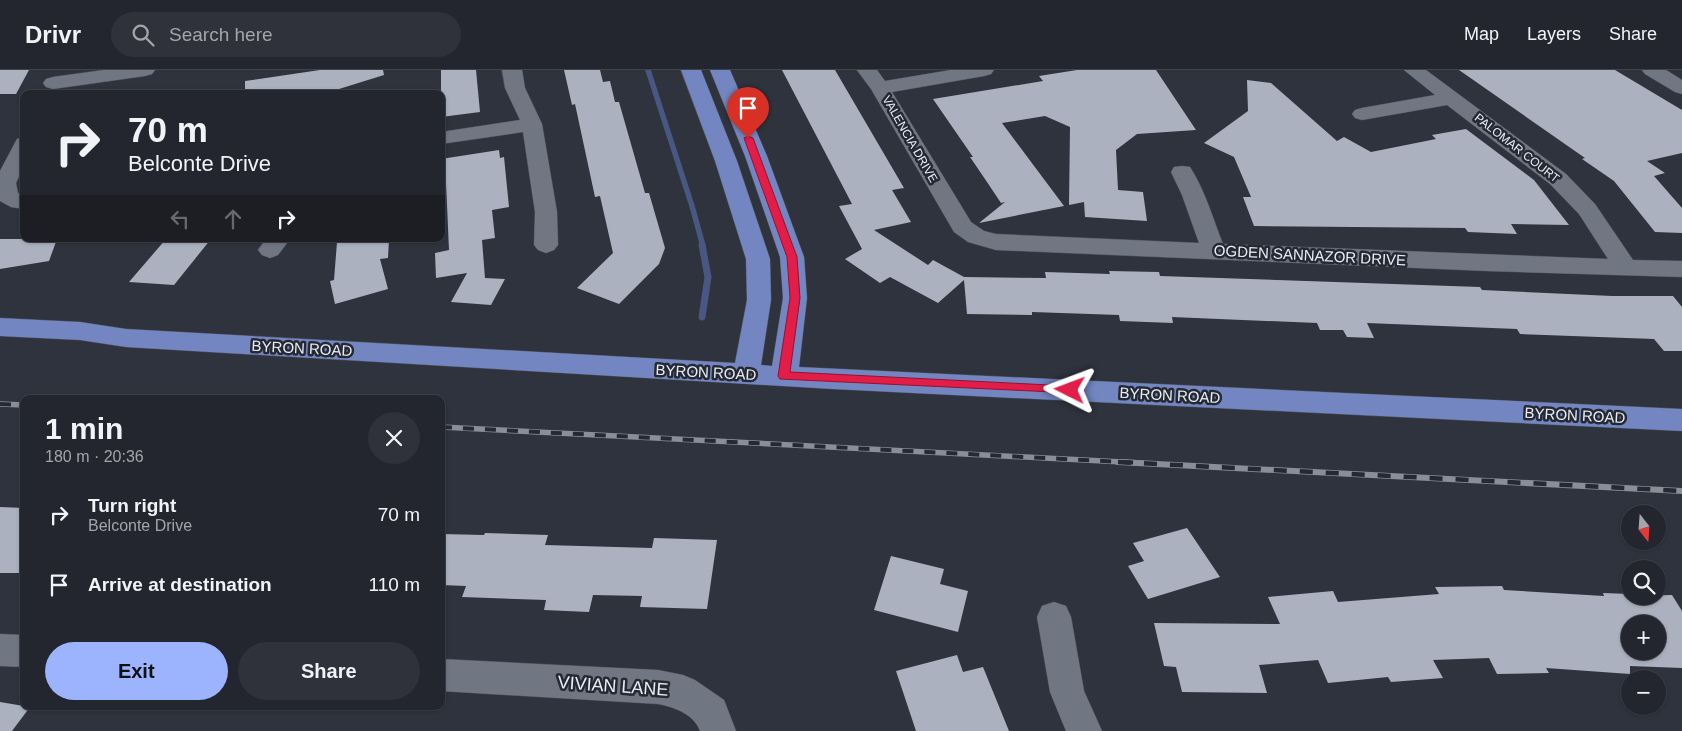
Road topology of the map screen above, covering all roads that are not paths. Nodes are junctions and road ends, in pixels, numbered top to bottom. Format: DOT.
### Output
graph roads {
  1 [pos="145,70"];
  2 [pos="512,70"];
  3 [pos="691,70"];
  4 [pos="720,70"];
  5 [pos="867,70"];
  6 [pos="984,70"];
  7 [pos="1414,70"];
  8 [pos="1652,70"];
  9 [pos="53,82"];
  10 [pos="880,88"];
  11 [pos="1682,88"];
  12 [pos="1452,98"];
  13 [pos="1362,114"];
  14 [pos="532,124"];
  15 [pos="445,137"];
  16 [pos="20,151"];
  17 [pos="1182,172"];
  18 [pos="20,202"];
  19 [pos="951,209"];
  20 [pos="546,245"];
  21 [pos="1213,250"];
  22 [pos="1626,267"];
  23 [pos="1682,269"];
  24 [pos="0,327"];
  25 [pos="746,374"];
  26 [pos="784,376"];
  27 [pos="1682,420"];
  28 [pos="1054,617"];
  29 [pos="0,650"];
  30 [pos="20,651"];
  31 [pos="445,675"];
  32 [pos="718,731"];
  33 [pos="1084,731"];
  1 -- 9 [label="street"];
  2 -- 14 [label="street"];
  3 -- 25 [label="main road"];
  4 -- 26 [label="main road"];
  5 -- 10 [label="street, VALENCIA DRIVE"];
  6 -- 10 [label="street"];
  7 -- 12 [label="street, PALOMAR COURT"];
  8 -- 11 [label="street"];
  10 -- 19 [label="street, VALENCIA DRIVE"];
  12 -- 13 [label="street"];
  12 -- 22 [label="street, PALOMAR COURT"];
  14 -- 15 [label="street"];
  14 -- 20 [label="street"];
  16 -- 18 [label="street"];
  17 -- 21 [label="street"];
  19 -- 21 [label="street, OGDEN SANNAZOR DRIVE"];
  21 -- 22 [label="street, OGDEN SANNAZOR DRIVE"];
  22 -- 23 [label="street, OGDEN SANNAZOR DRIVE"];
  24 -- 25 [label="main road, BYRON ROAD"];
  25 -- 26 [label="main road, BYRON ROAD"];
  26 -- 27 [label="main road, BYRON ROAD"];
  28 -- 33 [label="street"];
  29 -- 30 [label="street"];
  31 -- 32 [label="street, VIVIAN LANE"];
}
